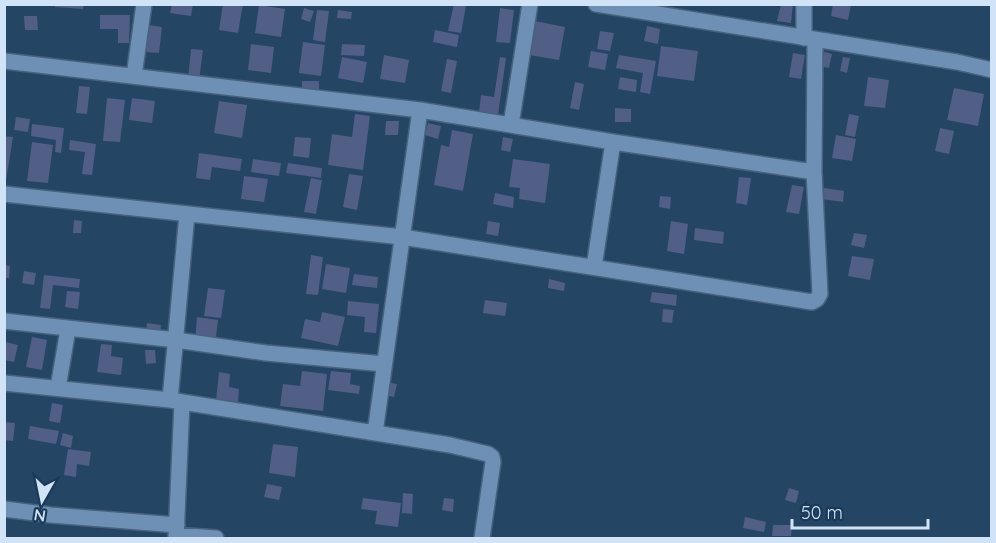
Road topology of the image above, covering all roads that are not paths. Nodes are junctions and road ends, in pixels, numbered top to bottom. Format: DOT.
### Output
graph roads {
  1 [pos="144,4"];
  2 [pos="530,4"];
  3 [pos="596,4"];
  4 [pos="804,4"];
  5 [pos="809,39"];
  6 [pos="4,61"];
  7 [pos="992,70"];
  8 [pos="134,76"];
  9 [pos="420,110"];
  10 [pos="511,125"];
  11 [pos="613,142"];
  12 [pos="814,172"];
  13 [pos="4,194"];
  14 [pos="187,214"];
  15 [pos="402,237"];
  16 [pos="594,267"];
  17 [pos="4,321"];
  18 [pos="68,329"];
  19 [pos="176,340"];
  20 [pos="384,364"];
  21 [pos="4,383"];
  22 [pos="58,388"];
  23 [pos="176,401"];
  24 [pos="375,433"];
  25 [pos="4,509"];
  26 [pos="176,533"];
  27 [pos="216,538"];
  28 [pos="482,538"];
  1 -- 8 [label="street"];
  2 -- 10 [label="street"];
  3 -- 5 [label="street"];
  4 -- 5 [label="street"];
  5 -- 7 [label="street"];
  5 -- 12 [label="street"];
  6 -- 8 [label="street"];
  8 -- 9 [label="street"];
  9 -- 10 [label="street"];
  9 -- 15 [label="street"];
  10 -- 11 [label="street"];
  11 -- 12 [label="street"];
  11 -- 16 [label="street"];
  12 -- 16 [label="street"];
  13 -- 14 [label="street"];
  14 -- 15 [label="street"];
  14 -- 19 [label="street"];
  15 -- 16 [label="street"];
  15 -- 20 [label="street"];
  17 -- 18 [label="street"];
  18 -- 19 [label="street"];
  18 -- 22 [label="street"];
  19 -- 20 [label="street"];
  19 -- 23 [label="street"];
  20 -- 24 [label="street"];
  21 -- 22 [label="street"];
  22 -- 23 [label="street"];
  23 -- 24 [label="street"];
  23 -- 26 [label="street"];
  24 -- 28 [label="street"];
  25 -- 26 [label="street"];
  26 -- 27 [label="street"];
}
